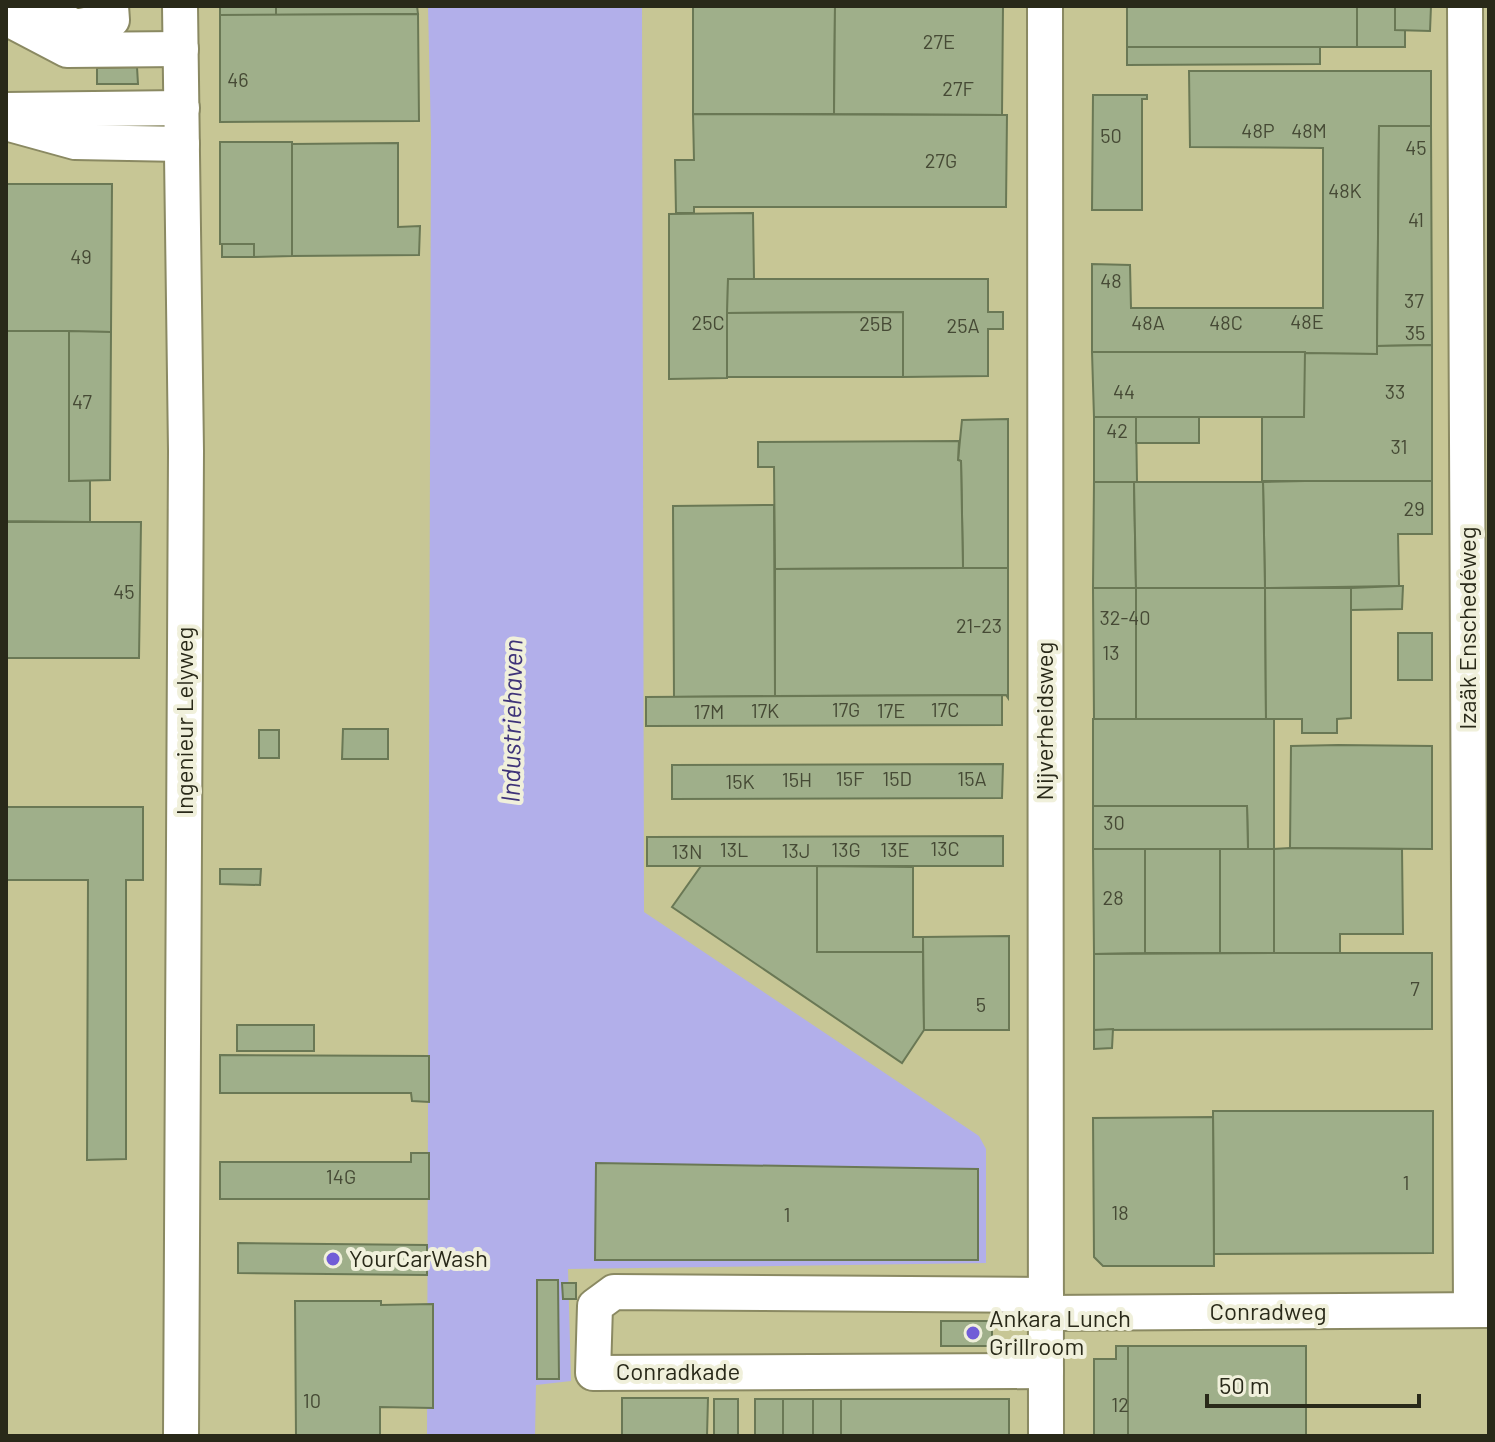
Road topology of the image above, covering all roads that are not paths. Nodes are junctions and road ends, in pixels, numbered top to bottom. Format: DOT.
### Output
graph roads {
  1 [pos="38,6"];
  2 [pos="111,6"];
  3 [pos="180,6"];
  4 [pos="1045,6"];
  5 [pos="1465,6"];
  6 [pos="6,18"];
  7 [pos="181,49"];
  8 [pos="182,108"];
  9 [pos="6,110"];
  10 [pos="6,123"];
  11 [pos="182,144"];
  12 [pos="1477,233"];
  13 [pos="1046,1304"];
  14 [pos="1480,1310"];
  15 [pos="1046,1371"];
  16 [pos="181,1436"];
  17 [pos="1046,1436"];
  1 -- 2 [label="street"];
  3 -- 7 [label="street, Ingenieur Lelyweg"];
  4 -- 13 [label="street, Nijverheidsweg"];
  5 -- 12 [label="street, Izaäk Enschedéweg"];
  6 -- 7 [label="street"];
  7 -- 8 [label="street, Ingenieur Lelyweg"];
  8 -- 9 [label="street"];
  8 -- 11 [label="street, Ingenieur Lelyweg"];
  10 -- 11 [label="street"];
  11 -- 16 [label="street, Ingenieur Lelyweg"];
  12 -- 14 [label="street, Izaäk Enschedéweg"];
  13 -- 14 [label="street, Conradweg"];
  13 -- 15 [label="street, Nijverheidsweg"];
  13 -- 15 [label="street, Conradkade"];
  15 -- 17 [label="street, Nijverheidsweg"];
}
